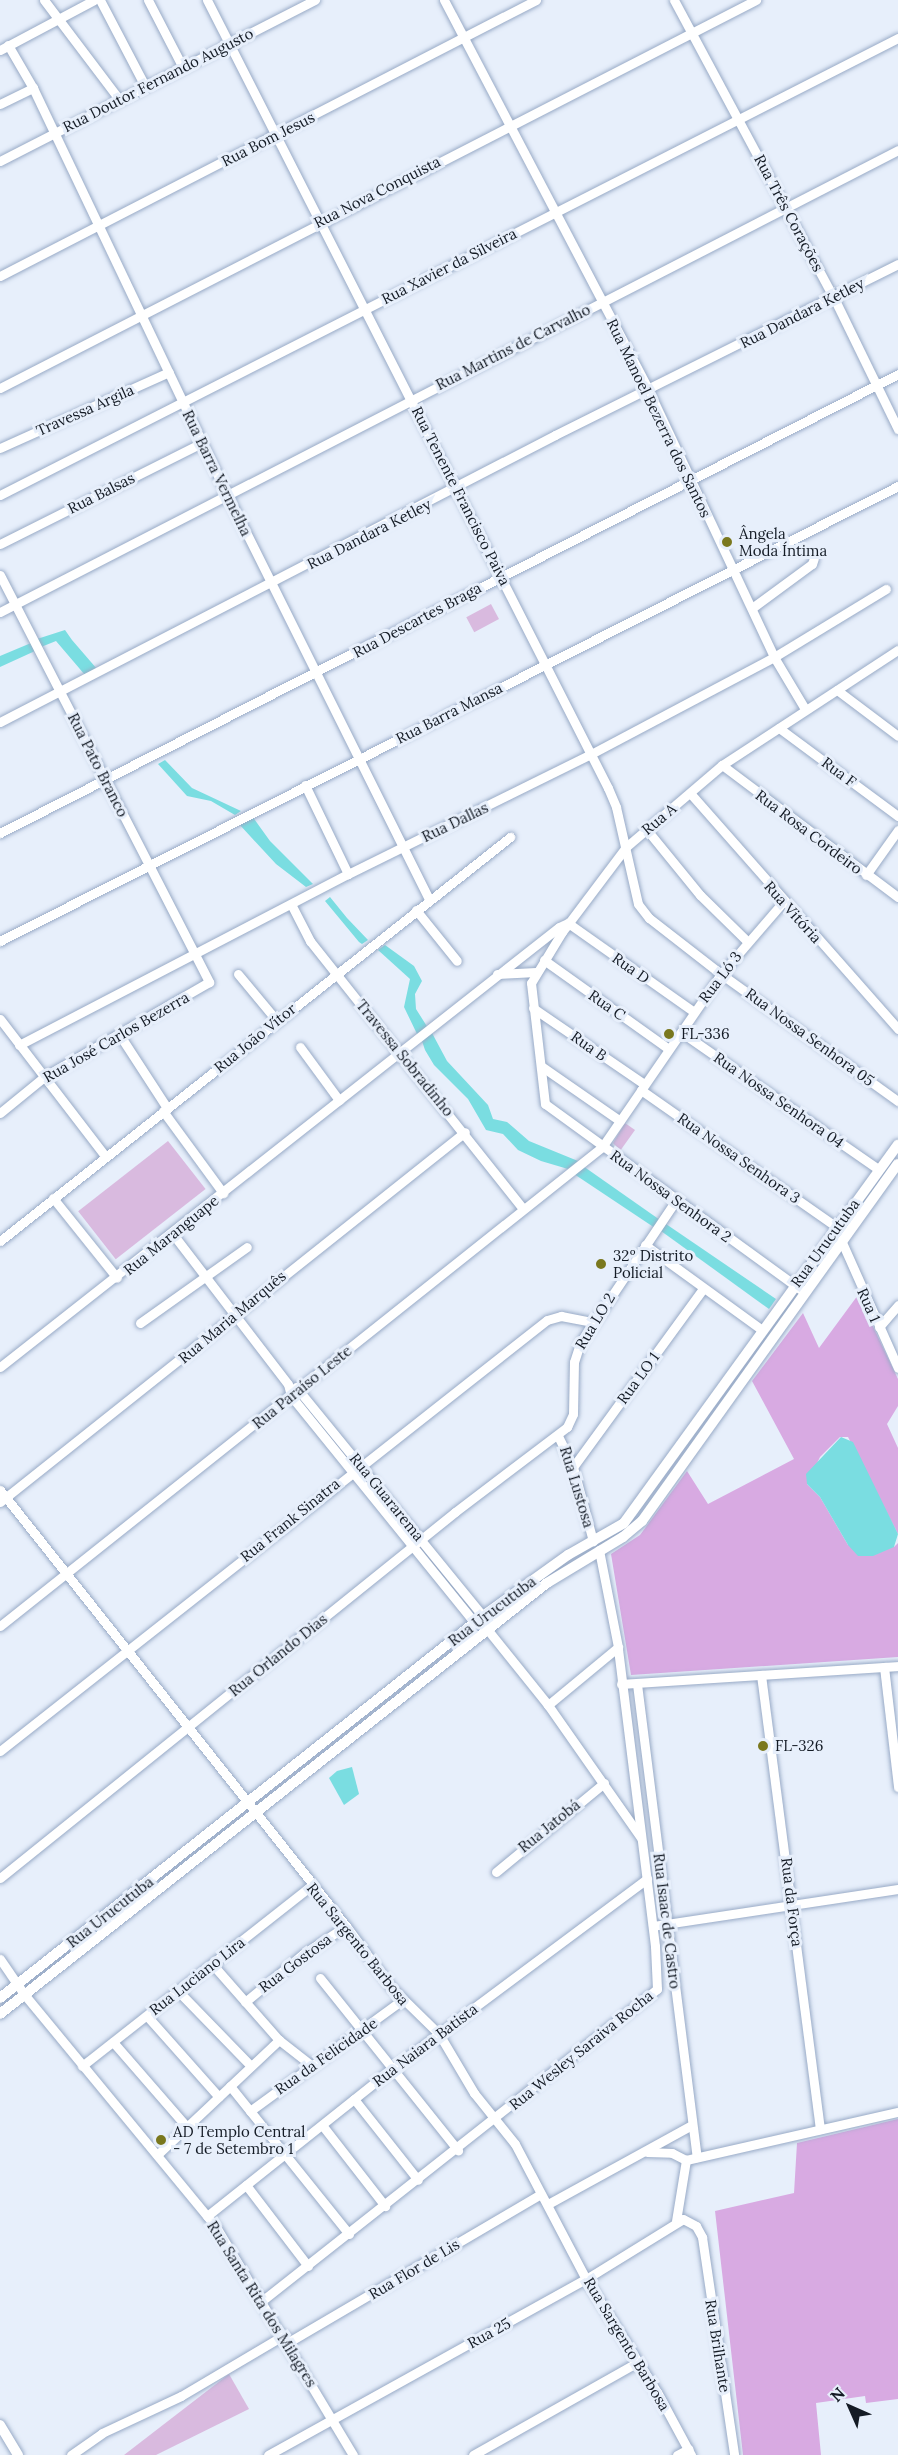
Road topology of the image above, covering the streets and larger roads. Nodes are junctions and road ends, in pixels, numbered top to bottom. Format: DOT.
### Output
graph roads {
  1 [pos="44,0"];
  2 [pos="94,0"];
  3 [pos="100,0"];
  4 [pos="148,0"];
  5 [pos="207,0"];
  6 [pos="315,0"];
  7 [pos="444,0"];
  8 [pos="536,0"];
  9 [pos="674,0"];
  10 [pos="756,0"];
  11 [pos="58,20"];
  12 [pos="691,34"];
  13 [pos="464,36"];
  14 [pos="898,38"];
  15 [pos="229,44"];
  16 [pos="4,48"];
  17 [pos="182,66"];
  18 [pos="144,84"];
  19 [pos="33,88"];
  20 [pos="119,99"];
  21 [pos="0,104"];
  22 [pos="740,120"];
  23 [pos="507,125"];
  24 [pos="55,133"];
  25 [pos="276,135"];
  26 [pos="898,150"];
  27 [pos="0,161"];
  28 [pos="786,209"];
  29 [pos="555,212"];
  30 [pos="320,221"];
  31 [pos="100,224"];
  32 [pos="898,264"];
  33 [pos="0,276"];
  34 [pos="834,298"];
  35 [pos="602,301"];
  36 [pos="366,309"];
  37 [pos="142,316"];
  38 [pos="169,372"];
  39 [pos="898,374"];
  40 [pos="877,385"];
  41 [pos="0,388"];
  42 [pos="648,389"];
  43 [pos="412,399"];
  44 [pos="184,404"];
  45 [pos="898,429"];
  46 [pos="202,443"];
  47 [pos="0,448"];
  48 [pos="689,480"];
  49 [pos="898,486"];
  50 [pos="455,490"];
  51 [pos="0,495"];
  52 [pos="228,496"];
  53 [pos="0,544"];
  54 [pos="814,558"];
  55 [pos="734,568"];
  56 [pos="0,575"];
  57 [pos="501,576"];
  58 [pos="271,584"];
  59 [pos="886,589"];
  60 [pos="15,603"];
  61 [pos="752,608"];
  62 [pos="0,612"];
  63 [pos="898,650"];
  64 [pos="774,657"];
  65 [pos="546,664"];
  66 [pos="316,673"];
  67 [pos="837,690"];
  68 [pos="60,692"];
  69 [pos="805,709"];
  70 [pos="0,722"];
  71 [pos="779,728"];
  72 [pos="898,736"];
  73 [pos="591,754"];
  74 [pos="358,759"];
  75 [pos="722,765"];
  76 [pos="106,781"];
  77 [pos="305,785"];
  78 [pos="690,793"];
  79 [pos="898,816"];
  80 [pos="647,830"];
  81 [pos="898,830"];
  82 [pos="0,833"];
  83 [pos="510,837"];
  84 [pos="626,847"];
  85 [pos="402,848"];
  86 [pos="151,865"];
  87 [pos="348,874"];
  88 [pos="866,875"];
  89 [pos="898,897"];
  90 [pos="429,899"];
  91 [pos="783,902"];
  92 [pos="291,904"];
  93 [pos="416,910"];
  94 [pos="568,923"];
  95 [pos="0,941"];
  96 [pos="747,941"];
  97 [pos="195,954"];
  98 [pos="544,960"];
  99 [pos="457,961"];
  100 [pos="536,972"];
  101 [pos="336,973"];
  102 [pos="238,974"];
  103 [pos="496,974"];
  104 [pos="721,974"];
  105 [pos="533,1008"];
  106 [pos="694,1012"];
  107 [pos="0,1019"];
  108 [pos="277,1021"];
  109 [pos="898,1029"];
  110 [pos="681,1032"];
  111 [pos="119,1034"];
  112 [pos="19,1045"];
  113 [pos="300,1047"];
  114 [pos="669,1049"];
  115 [pos="401,1052"];
  116 [pos="541,1066"];
  117 [pos="44,1077"];
  118 [pos="643,1087"];
  119 [pos="542,1095"];
  120 [pos="339,1100"];
  121 [pos="898,1101"];
  122 [pos="165,1109"];
  123 [pos="0,1113"];
  124 [pos="620,1121"];
  125 [pos="465,1132"];
  126 [pos="898,1145"];
  127 [pos="602,1147"];
  128 [pos="105,1156"];
  129 [pos="898,1164"];
  130 [pos="878,1169"];
  131 [pos="223,1193"];
  132 [pos="53,1198"];
  133 [pos="676,1200"];
  134 [pos="523,1209"];
  135 [pos="837,1227"];
  136 [pos="172,1233"];
  137 [pos="841,1240"];
  138 [pos="0,1241"];
  139 [pos="645,1245"];
  140 [pos="247,1247"];
  141 [pos="206,1277"];
  142 [pos="117,1278"];
  143 [pos="794,1285"];
  144 [pos="703,1289"];
  145 [pos="805,1292"];
  146 [pos="898,1305"];
  147 [pos="235,1316"];
  148 [pos="591,1322"];
  149 [pos="140,1323"];
  150 [pos="879,1327"];
  151 [pos="762,1330"];
  152 [pos="0,1367"];
  153 [pos="898,1368"];
  154 [pos="288,1383"];
  155 [pos="300,1389"];
  156 [pos="291,1396"];
  157 [pos="558,1436"];
  158 [pos="676,1463"];
  159 [pos="356,1467"];
  160 [pos="573,1467"];
  161 [pos="659,1477"];
  162 [pos="668,1485"];
  163 [pos="2,1496"];
  164 [pos="418,1542"];
  165 [pos="596,1546"];
  166 [pos="65,1574"];
  167 [pos="479,1619"];
  168 [pos="0,1626"];
  169 [pos="488,1629"];
  170 [pos="618,1647"];
  171 [pos="129,1651"];
  172 [pos="884,1666"];
  173 [pos="898,1666"];
  174 [pos="761,1675"];
  175 [pos="621,1684"];
  176 [pos="637,1684"];
  177 [pos="548,1705"];
  178 [pos="189,1727"];
  179 [pos="0,1751"];
  180 [pos="604,1782"];
  181 [pos="898,1787"];
  182 [pos="251,1808"];
  183 [pos="643,1840"];
  184 [pos="496,1872"];
  185 [pos="0,1878"];
  186 [pos="647,1880"];
  187 [pos="311,1886"];
  188 [pos="898,1889"];
  189 [pos="793,1904"];
  190 [pos="669,1923"];
  191 [pos="346,1926"];
  192 [pos="653,1926"];
  193 [pos="0,1959"];
  194 [pos="213,1965"];
  195 [pos="320,1978"];
  196 [pos="19,1983"];
  197 [pos="179,1992"];
  198 [pos="24,1994"];
  199 [pos="0,1998"];
  200 [pos="402,2000"];
  201 [pos="246,2002"];
  202 [pos="0,2014"];
  203 [pos="147,2016"];
  204 [pos="362,2032"];
  205 [pos="439,2034"];
  206 [pos="279,2040"];
  207 [pos="113,2042"];
  208 [pos="310,2064"];
  209 [pos="82,2066"];
  210 [pos="251,2066"];
  211 [pos="393,2068"];
  212 [pos="230,2086"];
  213 [pos="219,2097"];
  214 [pos="354,2099"];
  215 [pos="250,2111"];
  216 [pos="898,2112"];
  217 [pos="497,2118"];
  218 [pos="322,2126"];
  219 [pos="690,2126"];
  220 [pos="187,2127"];
  221 [pos="820,2129"];
  222 [pos="458,2150"];
  223 [pos="647,2152"];
  224 [pos="284,2154"];
  225 [pos="157,2155"];
  226 [pos="697,2157"];
  227 [pos="686,2160"];
  228 [pos="418,2180"];
  229 [pos="246,2185"];
  230 [pos="541,2194"];
  231 [pos="548,2204"];
  232 [pos="385,2206"];
  233 [pos="207,2216"];
  234 [pos="676,2221"];
  235 [pos="349,2234"];
  236 [pos="308,2266"];
  237 [pos="586,2279"];
  238 [pos="263,2300"];
  239 [pos="285,2339"];
  240 [pos="636,2363"];
  241 [pos="332,2419"];
  242 [pos="0,2425"];
  243 [pos="690,2452"];
  244 [pos="18,2455"];
  245 [pos="71,2455"];
  246 [pos="268,2455"];
  247 [pos="352,2455"];
  248 [pos="473,2455"];
  249 [pos="677,2455"];
  250 [pos="734,2455"];
  1 -- 11 [label="street"];
  2 -- 11 [label="street"];
  3 -- 18 [label="street"];
  4 -- 17 [label="street"];
  5 -- 15 [label="street, Rua Tenente Francisco Paiva"];
  6 -- 15 [label="street, Rua Doutor Fernando Augusto"];
  7 -- 13 [label="street, Rua Manoel Bezerra dos Santos"];
  8 -- 13 [label="street, Rua Bom Jesus"];
  9 -- 12 [label="street, Rua Três Corações"];
  10 -- 12 [label="street, Rua Nova Conquista"];
  11 -- 16 [label="street"];
  11 -- 20 [label="street"];
  12 -- 22 [label="street, Rua Três Corações"];
  12 -- 23 [label="street, Rua Nova Conquista"];
  13 -- 23 [label="street, Rua Manoel Bezerra dos Santos"];
  13 -- 25 [label="street, Rua Bom Jesus"];
  14 -- 22 [label="street, Rua Xavier da Silveira"];
  15 -- 17 [label="street, Rua Doutor Fernando Augusto"];
  15 -- 25 [label="street, Rua Tenente Francisco Paiva"];
  16 -- 19 [label="street, Rua Barra Vermelha"];
  17 -- 18 [label="street, Rua Doutor Fernando Augusto"];
  18 -- 20 [label="street, Rua Doutor Fernando Augusto"];
  19 -- 21 [label="street"];
  19 -- 24 [label="street, Rua Barra Vermelha"];
  20 -- 24 [label="street, Rua Doutor Fernando Augusto"];
  22 -- 28 [label="street, Rua Três Corações"];
  22 -- 29 [label="street, Rua Xavier da Silveira"];
  23 -- 29 [label="street, Rua Manoel Bezerra dos Santos"];
  23 -- 30 [label="street, Rua Nova Conquista"];
  24 -- 27 [label="street, Rua Doutor Fernando Augusto"];
  24 -- 31 [label="street, Rua Barra Vermelha"];
  25 -- 30 [label="street, Rua Tenente Francisco Paiva"];
  25 -- 31 [label="street, Rua Bom Jesus"];
  26 -- 28 [label="street, Rua Martins de Carvalho"];
  28 -- 34 [label="street, Rua Três Corações"];
  28 -- 35 [label="street, Rua Martins de Carvalho"];
  29 -- 35 [label="street, Rua Manoel Bezerra dos Santos"];
  29 -- 36 [label="street, Rua Xavier da Silveira"];
  30 -- 36 [label="street, Rua Tenente Francisco Paiva"];
  30 -- 37 [label="street, Rua Nova Conquista"];
  31 -- 33 [label="street, Rua Bom Jesus"];
  31 -- 37 [label="street, Rua Barra Vermelha"];
  32 -- 34 [label="street, Rua Dandara Ketley"];
  34 -- 40 [label="street, Rua Três Corações"];
  34 -- 42 [label="street, Rua Dandara Ketley"];
  35 -- 42 [label="street, Rua Manoel Bezerra dos Santos"];
  35 -- 43 [label="street, Rua Martins de Carvalho"];
  36 -- 43 [label="street, Rua Tenente Francisco Paiva"];
  36 -- 44 [label="street, Rua Xavier da Silveira"];
  37 -- 38 [label="street, Rua Barra Vermelha"];
  37 -- 41 [label="street, Rua Nova Conquista"];
  38 -- 44 [label="street, Rua Barra Vermelha"];
  38 -- 47 [label="street, Travessa Argila"];
  39 -- 40 [label="street, Rua Descartes Braga"];
  40 -- 45 [label="street, Rua Três Corações"];
  40 -- 48 [label="street, Rua Descartes Braga"];
  42 -- 48 [label="street, Rua Manoel Bezerra dos Santos"];
  42 -- 50 [label="street, Rua Dandara Ketley"];
  43 -- 50 [label="street, Rua Tenente Francisco Paiva"];
  43 -- 52 [label="street, Rua Martins de Carvalho"];
  44 -- 46 [label="street, Rua Barra Vermelha"];
  44 -- 51 [label="street, Rua Xavier da Silveira"];
  46 -- 52 [label="street, Rua Barra Vermelha"];
  46 -- 53 [label="street, Rua Balsas"];
  48 -- 55 [label="street, Rua Manoel Bezerra dos Santos"];
  48 -- 57 [label="street, Rua Descartes Braga"];
  49 -- 55 [label="street, Rua Barra Mansa"];
  50 -- 57 [label="street, Rua Tenente Francisco Paiva"];
  50 -- 58 [label="street, Rua Dandara Ketley"];
  52 -- 58 [label="street, Rua Barra Vermelha"];
  52 -- 60 [label="street, Rua Martins de Carvalho"];
  54 -- 61 [label="street"];
  55 -- 61 [label="street, Rua Manoel Bezerra dos Santos"];
  55 -- 65 [label="street, Rua Barra Mansa"];
  56 -- 60 [label="street, Rua Pato Branco"];
  57 -- 65 [label="street, Rua Tenente Francisco Paiva"];
  57 -- 66 [label="street, Rua Descartes Braga"];
  58 -- 66 [label="street, Rua Barra Vermelha"];
  58 -- 68 [label="street, Rua Dandara Ketley"];
  59 -- 64 [label="street, Rua Dallas"];
  60 -- 62 [label="street, Rua Martins de Carvalho"];
  60 -- 68 [label="street, Rua Pato Branco"];
  61 -- 64 [label="street, Rua Manoel Bezerra dos Santos"];
  63 -- 67 [label="street, Rua A"];
  64 -- 69 [label="street, Rua Manoel Bezerra dos Santos"];
  64 -- 73 [label="street, Rua Dallas"];
  65 -- 73 [label="street, Rua Tenente Francisco Paiva"];
  65 -- 74 [label="street, Rua Barra Mansa"];
  66 -- 74 [label="street, Rua Barra Vermelha"];
  66 -- 76 [label="street, Rua Descartes Braga"];
  67 -- 69 [label="street, Rua A"];
  67 -- 72 [label="street"];
  68 -- 70 [label="street, Rua Dandara Ketley"];
  68 -- 76 [label="street, Rua Pato Branco"];
  69 -- 71 [label="street, Rua A"];
  71 -- 75 [label="street, Rua A"];
  71 -- 79 [label="street, Rua F"];
  73 -- 84 [label="street, Rua Tenente Francisco Paiva"];
  73 -- 85 [label="street, Rua Dallas"];
  74 -- 77 [label="street, Rua Barra Mansa"];
  74 -- 85 [label="street, Rua Barra Vermelha"];
  75 -- 78 [label="street, Rua A"];
  75 -- 88 [label="street, Rua Rosa Cordeiro"];
  76 -- 82 [label="street, Rua Descartes Braga"];
  76 -- 86 [label="street, Rua Pato Branco"];
  77 -- 86 [label="street, Rua Barra Mansa"];
  77 -- 87 [label="street"];
  78 -- 80 [label="street, Rua A"];
  78 -- 91 [label="street, Rua Vitória"];
  80 -- 84 [label="street, Rua A"];
  80 -- 96 [label="street"];
  81 -- 88 [label="street"];
  83 -- 90 [label="street, Rua João Vítor"];
  84 -- 94 [label="street, Rua A"];
  84 -- 104 [label="street, Rua Tenente Francisco Paiva"];
  85 -- 87 [label="street, Rua Dallas"];
  85 -- 90 [label="street, Rua Barra Vermelha"];
  86 -- 95 [label="street, Rua Barra Mansa"];
  86 -- 97 [label="street, Rua Pato Branco"];
  87 -- 92 [label="street, Rua Dallas"];
  88 -- 89 [label="street, Rua Rosa Cordeiro"];
  90 -- 93 [label="street, Rua João Vítor"];
  91 -- 96 [label="street, Rua Ló 3"];
  91 -- 109 [label="street, Rua Vitória"];
  92 -- 97 [label="street, Rua Dallas"];
  92 -- 101 [label="street, Travessa Sobradinho"];
  93 -- 99 [label="street"];
  93 -- 101 [label="street, Rua João Vítor"];
  94 -- 98 [label="street, Rua A"];
  94 -- 103 [label="street, Rua Maranguape"];
  94 -- 106 [label="street, Rua D"];
  96 -- 104 [label="street, Rua Ló 3"];
  97 -- 111 [label="street, Rua José Carlos Bezerra"];
  97 -- 112 [label="street, Rua Dallas"];
  98 -- 100 [label="street, Rua A"];
  98 -- 114 [label="street, Rua C"];
  100 -- 103 [label="street"];
  100 -- 105 [label="street, Rua A"];
  101 -- 108 [label="street, Rua João Vítor"];
  101 -- 115 [label="street, Travessa Sobradinho"];
  102 -- 108 [label="street"];
  103 -- 115 [label="street, Rua Maranguape"];
  104 -- 106 [label="street, Rua Ló 3"];
  104 -- 121 [label="street, Rua Nossa Senhora 05"];
  105 -- 116 [label="street, Rua A"];
  105 -- 118 [label="street, Rua B"];
  106 -- 110 [label="street, Rua Ló 3"];
  107 -- 112 [label="street"];
  108 -- 122 [label="street, Rua João Vítor"];
  110 -- 114 [label="street, Rua Ló 3"];
  110 -- 130 [label="street, Rua Nossa Senhora 04"];
  111 -- 117 [label="street, Rua José Carlos Bezerra"];
  111 -- 122 [label="street"];
  112 -- 117 [label="street"];
  113 -- 120 [label="street"];
  114 -- 118 [label="street, Rua Ló 3"];
  115 -- 120 [label="street, Rua Maranguape"];
  115 -- 125 [label="street, Travessa Sobradinho"];
  116 -- 119 [label="street, Rua A"];
  116 -- 124 [label="street"];
  117 -- 123 [label="street, Rua José Carlos Bezerra"];
  117 -- 128 [label="street"];
  118 -- 124 [label="street, Rua Ló 3"];
  118 -- 135 [label="street, Rua Nossa Senhora 3"];
  119 -- 127 [label="street, Rua Nossa Senhora 2"];
  120 -- 131 [label="street, Rua Maranguape"];
  122 -- 128 [label="street, Rua João Vítor"];
  122 -- 131 [label="street"];
  124 -- 127 [label="street, Rua Ló 3"];
  125 -- 134 [label="street, Travessa Sobradinho"];
  125 -- 147 [label="street, Rua Maria Marquês"];
  126 -- 130 [label="street, Rua Urucutuba"];
  127 -- 133 [label="street, Rua Nossa Senhora 2"];
  127 -- 134 [label="street, Rua Paraíso Leste"];
  128 -- 132 [label="street, Rua João Vítor"];
  129 -- 137 [label="street, Rua Urucutuba"];
  130 -- 135 [label="street, Rua Urucutuba"];
  131 -- 136 [label="street, Rua Maranguape"];
  132 -- 138 [label="street, Rua João Vítor"];
  132 -- 142 [label="street"];
  133 -- 139 [label="street, Rua LO 2"];
  133 -- 143 [label="street, Rua Nossa Senhora 2"];
  134 -- 155 [label="street, Rua Paraíso Leste"];
  135 -- 143 [label="street, Rua Urucutuba"];
  136 -- 141 [label="street, Rua Guararema"];
  136 -- 142 [label="street, Rua Maranguape"];
  137 -- 145 [label="street, Rua Urucutuba"];
  137 -- 150 [label="street, Rua 1"];
  139 -- 144 [label="street"];
  139 -- 148 [label="street, Rua LO 2"];
  140 -- 141 [label="street"];
  141 -- 147 [label="street, Rua Guararema"];
  141 -- 149 [label="street"];
  142 -- 152 [label="street, Rua Maranguape"];
  143 -- 145 [label="street, Rua Nossa Senhora 2"];
  143 -- 151 [label="street, Rua Urucutuba"];
  144 -- 151 [label="street"];
  144 -- 160 [label="street, Rua LO 1"];
  145 -- 158 [label="street, Rua Urucutuba"];
  146 -- 150 [label="street"];
  147 -- 154 [label="street, Rua Guararema"];
  147 -- 163 [label="street, Rua Maria Marquês"];
  148 -- 157 [label="street, Rua LO 2"];
  148 -- 159 [label="street, Rua Frank Sinatra"];
  150 -- 153 [label="street, Rua 1"];
  151 -- 158 [label="street, Rua Urucutuba"];
  154 -- 155 [label="street, Rua Guararema"];
  154 -- 156 [label="street, Rua Guararema"];
  155 -- 156 [label="street, Rua Paraíso Leste"];
  155 -- 159 [label="street, Rua Guararema"];
  156 -- 159 [label="street, Rua Guararema"];
  156 -- 166 [label="street, Rua Paraíso Leste"];
  157 -- 160 [label="street, Rua Lustosa"];
  157 -- 164 [label="street, Rua Orlando Dias"];
  158 -- 161 [label="street, Rua Urucutuba"];
  158 -- 162 [label="street, Rua Urucutuba"];
  159 -- 164 [label="street, Rua Guararema"];
  159 -- 171 [label="street, Rua Frank Sinatra"];
  160 -- 165 [label="street, Rua Lustosa"];
  161 -- 162 [label="street"];
  161 -- 165 [label="street, Rua Urucutuba"];
  162 -- 165 [label="street, Rua Urucutuba"];
  163 -- 166 [label="street, Rua Sargento Barbosa"];
  164 -- 167 [label="street, Rua Guararema"];
  164 -- 178 [label="street, Rua Orlando Dias"];
  165 -- 167 [label="street, Rua Urucutuba"];
  165 -- 169 [label="street, Rua Urucutuba"];
  165 -- 170 [label="street"];
  166 -- 168 [label="street, Rua Paraíso Leste"];
  166 -- 171 [label="street, Rua Sargento Barbosa"];
  167 -- 182 [label="street, Rua Urucutuba"];
  169 -- 177 [label="street"];
  169 -- 182 [label="street, Rua Urucutuba"];
  170 -- 175 [label="street"];
  170 -- 177 [label="street"];
  171 -- 178 [label="street, Rua Sargento Barbosa"];
  171 -- 179 [label="street, Rua Frank Sinatra"];
  172 -- 173 [label="street"];
  172 -- 174 [label="street"];
  172 -- 181 [label="street"];
  174 -- 176 [label="street"];
  174 -- 189 [label="street, Rua da Força"];
  175 -- 176 [label="street"];
  175 -- 183 [label="street, Rua Wesley Saraiva Rocha"];
  176 -- 190 [label="street, Rua Isaac de Castro"];
  177 -- 180 [label="street"];
  178 -- 182 [label="street, Rua Sargento Barbosa"];
  178 -- 185 [label="street, Rua Orlando Dias"];
  180 -- 183 [label="street"];
  180 -- 184 [label="street, Rua Jatobá"];
  182 -- 187 [label="street, Rua Sargento Barbosa"];
  182 -- 196 [label="street, Rua Urucutuba"];
  182 -- 198 [label="street, Rua Urucutuba"];
  183 -- 186 [label="street, Rua Wesley Saraiva Rocha"];
  186 -- 192 [label="street, Rua Wesley Saraiva Rocha"];
  186 -- 205 [label="street, Rua Naiara Batista"];
  187 -- 191 [label="street, Rua Sargento Barbosa"];
  187 -- 194 [label="street, Rua Luciano Lira"];
  188 -- 189 [label="street"];
  189 -- 190 [label="street"];
  189 -- 221 [label="street, Rua da Força"];
  190 -- 192 [label="street"];
  190 -- 219 [label="street, Rua Isaac de Castro"];
  191 -- 200 [label="street, Rua Sargento Barbosa"];
  191 -- 201 [label="street, Rua Gostosa"];
  192 -- 217 [label="street, Rua Wesley Saraiva Rocha"];
  193 -- 196 [label="street, Rua Santa Rita dos Milagres"];
  194 -- 197 [label="street, Rua Luciano Lira"];
  194 -- 201 [label="street"];
  195 -- 204 [label="street"];
  196 -- 198 [label="street, Rua Santa Rita dos Milagres"];
  196 -- 199 [label="street, Rua Urucutuba"];
  197 -- 203 [label="street, Rua Luciano Lira"];
  197 -- 210 [label="street"];
  198 -- 202 [label="street, Rua Urucutuba"];
  198 -- 209 [label="street, Rua Santa Rita dos Milagres"];
  200 -- 204 [label="street, Rua da Felicidade"];
  200 -- 205 [label="street, Rua Sargento Barbosa"];
  201 -- 206 [label="street"];
  203 -- 207 [label="street, Rua Luciano Lira"];
  203 -- 213 [label="street"];
  204 -- 208 [label="street, Rua da Felicidade"];
  204 -- 211 [label="street"];
  205 -- 211 [label="street, Rua Naiara Batista"];
  205 -- 217 [label="street, Rua Sargento Barbosa"];
  206 -- 208 [label="street"];
  206 -- 210 [label="street"];
  207 -- 209 [label="street, Rua Luciano Lira"];
  207 -- 220 [label="street"];
  208 -- 215 [label="street, Rua da Felicidade"];
  209 -- 225 [label="street, Rua Santa Rita dos Milagres"];
  210 -- 212 [label="street"];
  211 -- 214 [label="street, Rua Naiara Batista"];
  211 -- 222 [label="street"];
  212 -- 213 [label="street"];
  212 -- 215 [label="street"];
  213 -- 220 [label="street"];
  214 -- 218 [label="street, Rua Naiara Batista"];
  214 -- 228 [label="street"];
  215 -- 224 [label="street"];
  216 -- 221 [label="street"];
  217 -- 222 [label="street, Rua Wesley Saraiva Rocha"];
  217 -- 230 [label="street, Rua Sargento Barbosa"];
  218 -- 224 [label="street, Rua Naiara Batista"];
  218 -- 232 [label="street"];
  219 -- 223 [label="street"];
  219 -- 226 [label="street, Rua Isaac de Castro"];
  220 -- 225 [label="street"];
  221 -- 226 [label="street"];
  222 -- 228 [label="street, Rua Wesley Saraiva Rocha"];
  223 -- 227 [label="street"];
  223 -- 231 [label="street"];
  224 -- 229 [label="street, Rua Naiara Batista"];
  224 -- 235 [label="street"];
  225 -- 233 [label="street, Rua Santa Rita dos Milagres"];
  226 -- 227 [label="street"];
  227 -- 234 [label="street"];
  228 -- 232 [label="street, Rua Wesley Saraiva Rocha"];
  229 -- 233 [label="street, Rua Naiara Batista"];
  229 -- 236 [label="street"];
  230 -- 231 [label="street, Rua Sargento Barbosa"];
  230 -- 239 [label="street, Rua Flor de Lis"];
  231 -- 237 [label="street, Rua Sargento Barbosa"];
  232 -- 235 [label="street, Rua Wesley Saraiva Rocha"];
  233 -- 238 [label="street, Rua Santa Rita dos Milagres"];
  234 -- 237 [label="street, Rua 25"];
  234 -- 250 [label="street, Rua Brilhante"];
  235 -- 236 [label="street, Rua Wesley Saraiva Rocha"];
  236 -- 238 [label="street, Rua Wesley Saraiva Rocha"];
  237 -- 240 [label="street, Rua Sargento Barbosa"];
  237 -- 241 [label="street, Rua 25"];
  238 -- 239 [label="street, Rua Santa Rita dos Milagres"];
  239 -- 241 [label="street, Rua Santa Rita dos Milagres"];
  239 -- 245 [label="street"];
  240 -- 243 [label="street, Rua Sargento Barbosa"];
  240 -- 248 [label="street"];
  241 -- 246 [label="street, Rua 25"];
  241 -- 247 [label="street, Rua Santa Rita dos Milagres"];
  242 -- 244 [label="street"];
  243 -- 249 [label="street"];
}
